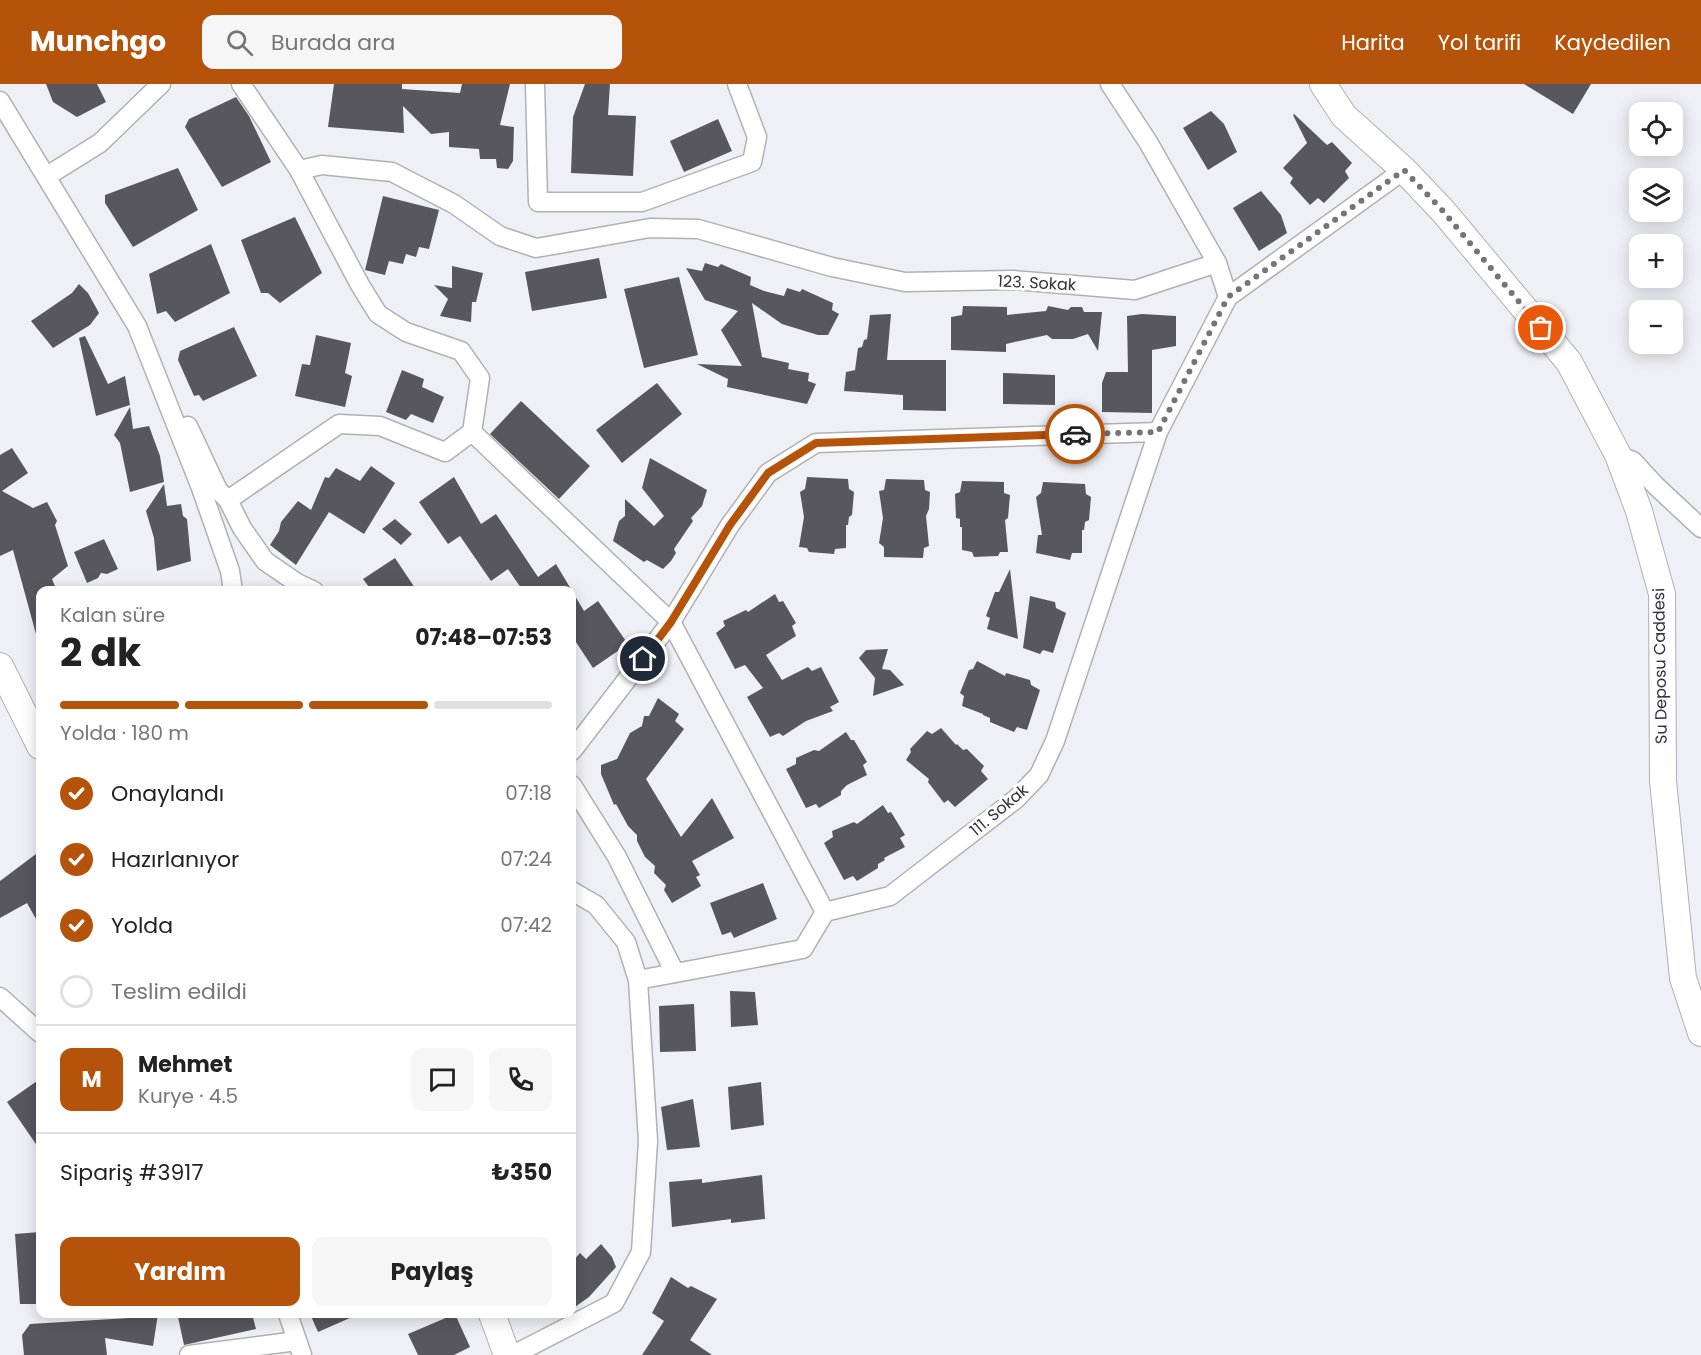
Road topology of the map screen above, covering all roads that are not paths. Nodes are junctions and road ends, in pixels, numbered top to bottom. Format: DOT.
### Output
graph roads {
  1 [pos="143,84"];
  2 [pos="161,84"];
  3 [pos="241,84"];
  4 [pos="535,84"];
  5 [pos="737,84"];
  6 [pos="1110,84"];
  7 [pos="1323,84"];
  8 [pos="0,101"];
  9 [pos="129,115"];
  10 [pos="299,170"];
  11 [pos="1404,170"];
  12 [pos="47,176"];
  13 [pos="642,202"];
  14 [pos="650,228"];
  15 [pos="1217,263"];
  16 [pos="1228,297"];
  17 [pos="137,326"];
  18 [pos="472,432"];
  19 [pos="1158,432"];
  20 [pos="1618,455"];
  21 [pos="228,500"];
  22 [pos="1701,528"];
  23 [pos="232,586"];
  24 [pos="303,586"];
  25 [pos="671,622"];
  26 [pos="0,666"];
  27 [pos="36,738"];
  28 [pos="576,746"];
  29 [pos="576,791"];
  30 [pos="576,893"];
  31 [pos="825,912"];
  32 [pos="675,973"];
  33 [pos="638,980"];
  34 [pos="0,997"];
  35 [pos="36,1029"];
  36 [pos="1701,1033"];
  37 [pos="289,1318"];
  38 [pos="493,1318"];
  39 [pos="300,1348"];
  40 [pos="189,1355"];
  41 [pos="507,1355"];
  42 [pos="513,1355"];
  1 -- 9 [label="street"];
  2 -- 9 [label="street"];
  3 -- 10 [label="street"];
  4 -- 13 [label="street"];
  5 -- 13 [label="street"];
  6 -- 15 [label="street"];
  7 -- 11 [label="street, Su Deposu Caddesi"];
  8 -- 12 [label="street"];
  9 -- 12 [label="street"];
  10 -- 14 [label="street, 123. Sokak"];
  10 -- 18 [label="street"];
  11 -- 16 [label="street"];
  11 -- 20 [label="street, Su Deposu Caddesi"];
  12 -- 17 [label="street"];
  13 -- 14 [label="street"];
  14 -- 15 [label="street, 123. Sokak"];
  15 -- 16 [label="street"];
  16 -- 19 [label="street, 111. Sokak"];
  17 -- 21 [label="street"];
  17 -- 23 [label="street"];
  18 -- 21 [label="street"];
  18 -- 25 [label="street"];
  19 -- 25 [label="street"];
  19 -- 31 [label="street, 111. Sokak"];
  20 -- 22 [label="street"];
  20 -- 36 [label="street, Su Deposu Caddesi"];
  21 -- 24 [label="street"];
  25 -- 28 [label="street"];
  25 -- 31 [label="street"];
  26 -- 27 [label="street"];
  29 -- 32 [label="street"];
  30 -- 33 [label="street"];
  31 -- 32 [label="street"];
  32 -- 33 [label="street"];
  33 -- 42 [label="street"];
  34 -- 35 [label="street"];
  37 -- 39 [label="street"];
  38 -- 41 [label="street"];
  39 -- 40 [label="street"];
}
